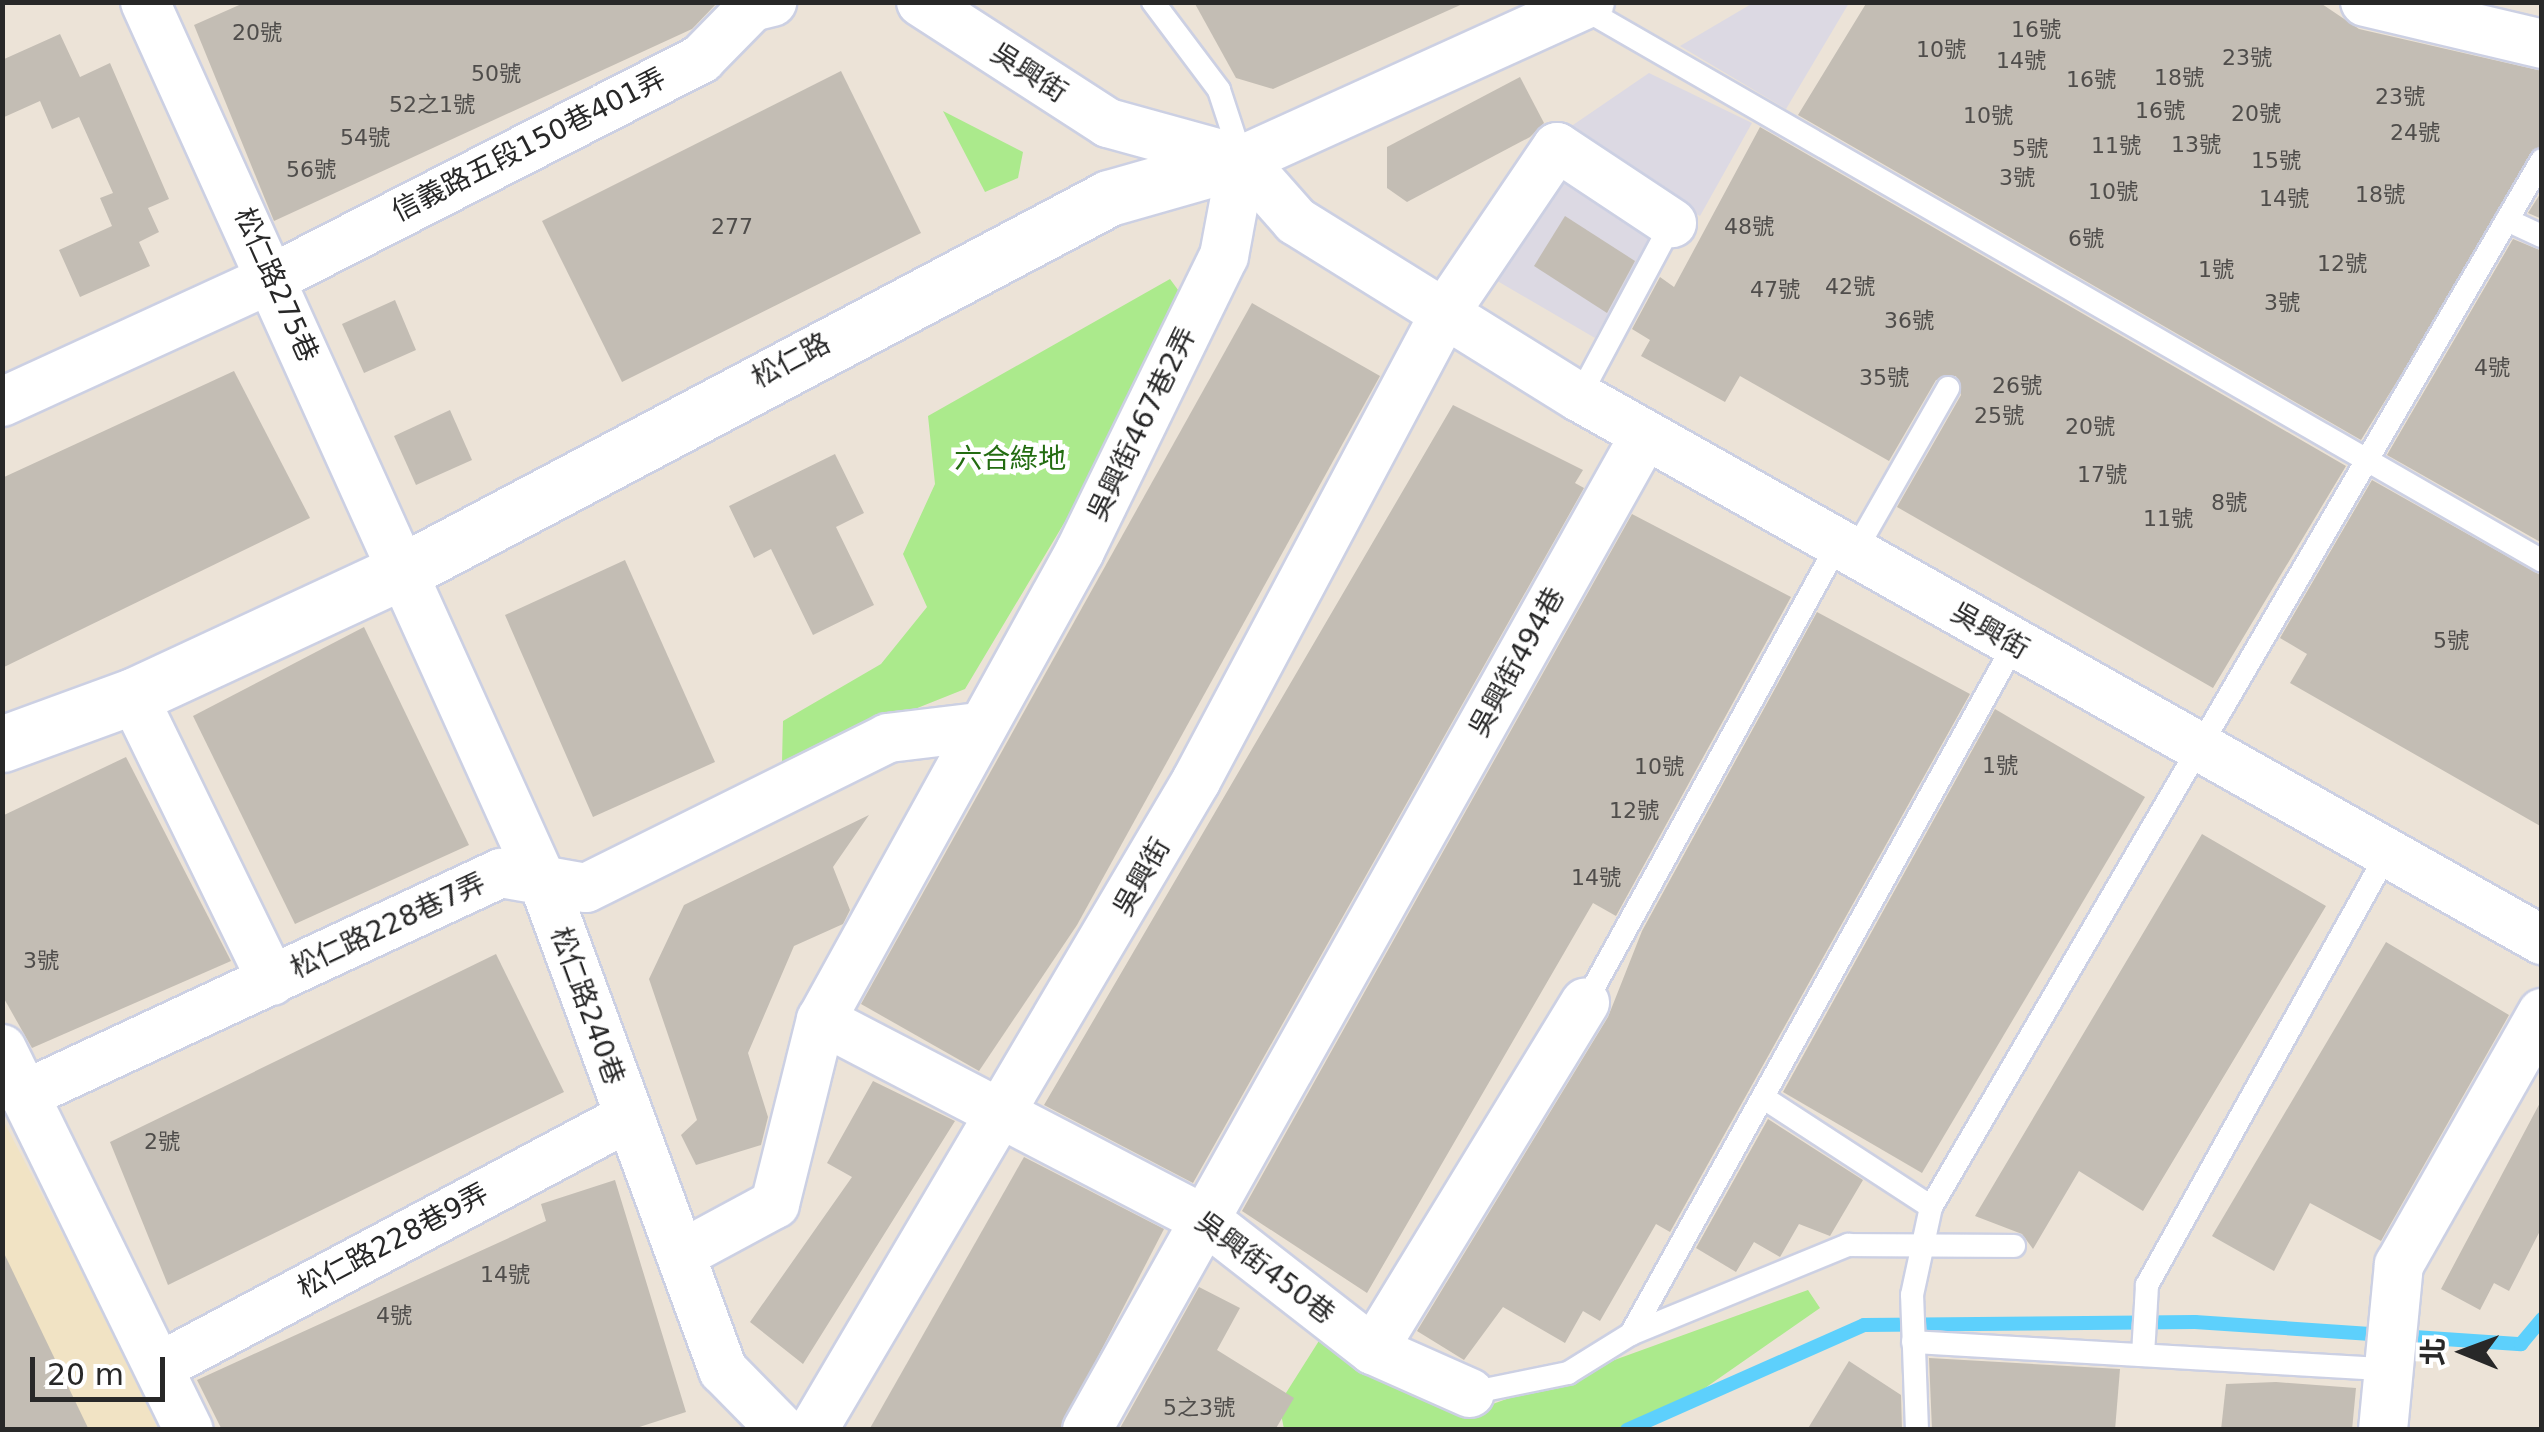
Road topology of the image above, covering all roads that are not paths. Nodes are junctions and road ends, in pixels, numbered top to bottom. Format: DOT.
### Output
graph roads {
  1 [pos="772,2"];
  2 [pos="921,2"];
  3 [pos="1153,2"];
  4 [pos="2365,2"];
  5 [pos="1585,5"];
  6 [pos="162,8"];
  7 [pos="2542,44"];
  8 [pos="1242,160"];
  9 [pos="2542,160"];
  10 [pos="2507,220"];
  11 [pos="1672,224"];
  12 [pos="2542,236"];
  13 [pos="275,277"];
  14 [pos="1446,311"];
  15 [pos="1948,388"];
  16 [pos="1580,398"];
  17 [pos="2,402"];
  18 [pos="1645,435"];
  19 [pos="2368,461"];
  20 [pos="1846,548"];
  21 [pos="2542,560"];
  22 [pos="401,572"];
  23 [pos="2014,644"];
  24 [pos="133,696"];
  25 [pos="979,727"];
  26 [pos="2,744"];
  27 [pos="2200,751"];
  28 [pos="2386,853"];
  29 [pos="545,887"];
  30 [pos="2542,940"];
  31 [pos="272,981"];
  32 [pos="1584,1003"];
  33 [pos="2542,1013"];
  34 [pos="821,1020"];
  35 [pos="2,1049"];
  36 [pos="24,1095"];
  37 [pos="1766,1100"];
  38 [pos="1006,1113"];
  39 [pos="627,1118"];
  40 [pos="1930,1207"];
  41 [pos="1207,1222"];
  42 [pos="2014,1246"];
  43 [pos="1922,1247"];
  44 [pos="686,1252"];
  45 [pos="1631,1334"];
  46 [pos="1913,1342"];
  47 [pos="1373,1350"];
  48 [pos="2143,1355"];
  49 [pos="160,1366"];
  50 [pos="2387,1369"];
  51 [pos="1470,1394"];
  52 [pos="189,1430"];
  53 [pos="782,1430"];
  54 [pos="813,1430"];
  55 [pos="1087,1430"];
  56 [pos="1917,1430"];
  57 [pos="2382,1430"];
  1 -- 13 [label="street, 信義路五段150巷401弄"];
  2 -- 8 [label="street, 吳興街"];
  3 -- 8 [label="lane"];
  4 -- 7 [label="street"];
  5 -- 8 [label="street, 松仁路"];
  5 -- 19 [label="lane"];
  6 -- 13 [label="street, 松仁路275巷"];
  8 -- 14 [label="street, 吳興街"];
  8 -- 22 [label="street, 松仁路"];
  8 -- 25 [label="street, 吳興街467巷2弄"];
  9 -- 10 [label="lane"];
  10 -- 12 [label="lane"];
  10 -- 19 [label="lane"];
  11 -- 14 [label="street"];
  11 -- 16 [label="lane"];
  13 -- 17 [label="street, 信義路五段150巷401弄"];
  13 -- 22 [label="street, 松仁路275巷"];
  14 -- 16 [label="street, 吳興街"];
  14 -- 38 [label="street, 吳興街"];
  15 -- 20 [label="lane"];
  16 -- 18 [label="street, 吳興街"];
  18 -- 20 [label="street, 吳興街"];
  18 -- 41 [label="street, 吳興街494巷"];
  19 -- 21 [label="lane"];
  19 -- 27 [label="lane"];
  20 -- 23 [label="street, 吳興街"];
  20 -- 32 [label="lane"];
  22 -- 24 [label="street, 松仁路"];
  22 -- 29 [label="street, 松仁路240巷"];
  23 -- 27 [label="street, 吳興街"];
  23 -- 37 [label="lane"];
  24 -- 26 [label="street, 松仁路"];
  24 -- 31 [label="street"];
  25 -- 29 [label="street, 松仁路228巷7弄"];
  25 -- 34 [label="street, 吳興街467巷2弄"];
  27 -- 28 [label="street, 吳興街"];
  27 -- 40 [label="lane"];
  28 -- 30 [label="street, 吳興街"];
  28 -- 48 [label="lane"];
  29 -- 31 [label="street, 松仁路228巷7弄"];
  29 -- 39 [label="street, 松仁路240巷"];
  31 -- 36 [label="street, 松仁路228巷7弄"];
  32 -- 47 [label="street"];
  33 -- 50 [label="street"];
  34 -- 38 [label="street, 吳興街450巷"];
  34 -- 44 [label="street, 吳興街467巷2弄"];
  35 -- 36 [label="street"];
  36 -- 49 [label="street"];
  37 -- 40 [label="lane"];
  37 -- 45 [label="lane"];
  38 -- 41 [label="street, 吳興街450巷"];
  38 -- 54 [label="street, 吳興街"];
  39 -- 44 [label="street, 松仁路240巷"];
  39 -- 49 [label="street, 松仁路228巷9弄"];
  40 -- 43 [label="lane"];
  41 -- 47 [label="street, 吳興街450巷"];
  41 -- 55 [label="street, 吳興街494巷"];
  42 -- 43 [label="lane"];
  43 -- 45 [label="lane"];
  43 -- 46 [label="lane"];
  44 -- 53 [label="street, 松仁路240巷"];
  45 -- 51 [label="lane"];
  46 -- 48 [label="lane"];
  46 -- 56 [label="lane"];
  47 -- 51 [label="street, 吳興街450巷"];
  48 -- 50 [label="lane"];
  49 -- 52 [label="street"];
  50 -- 57 [label="street"];
}
